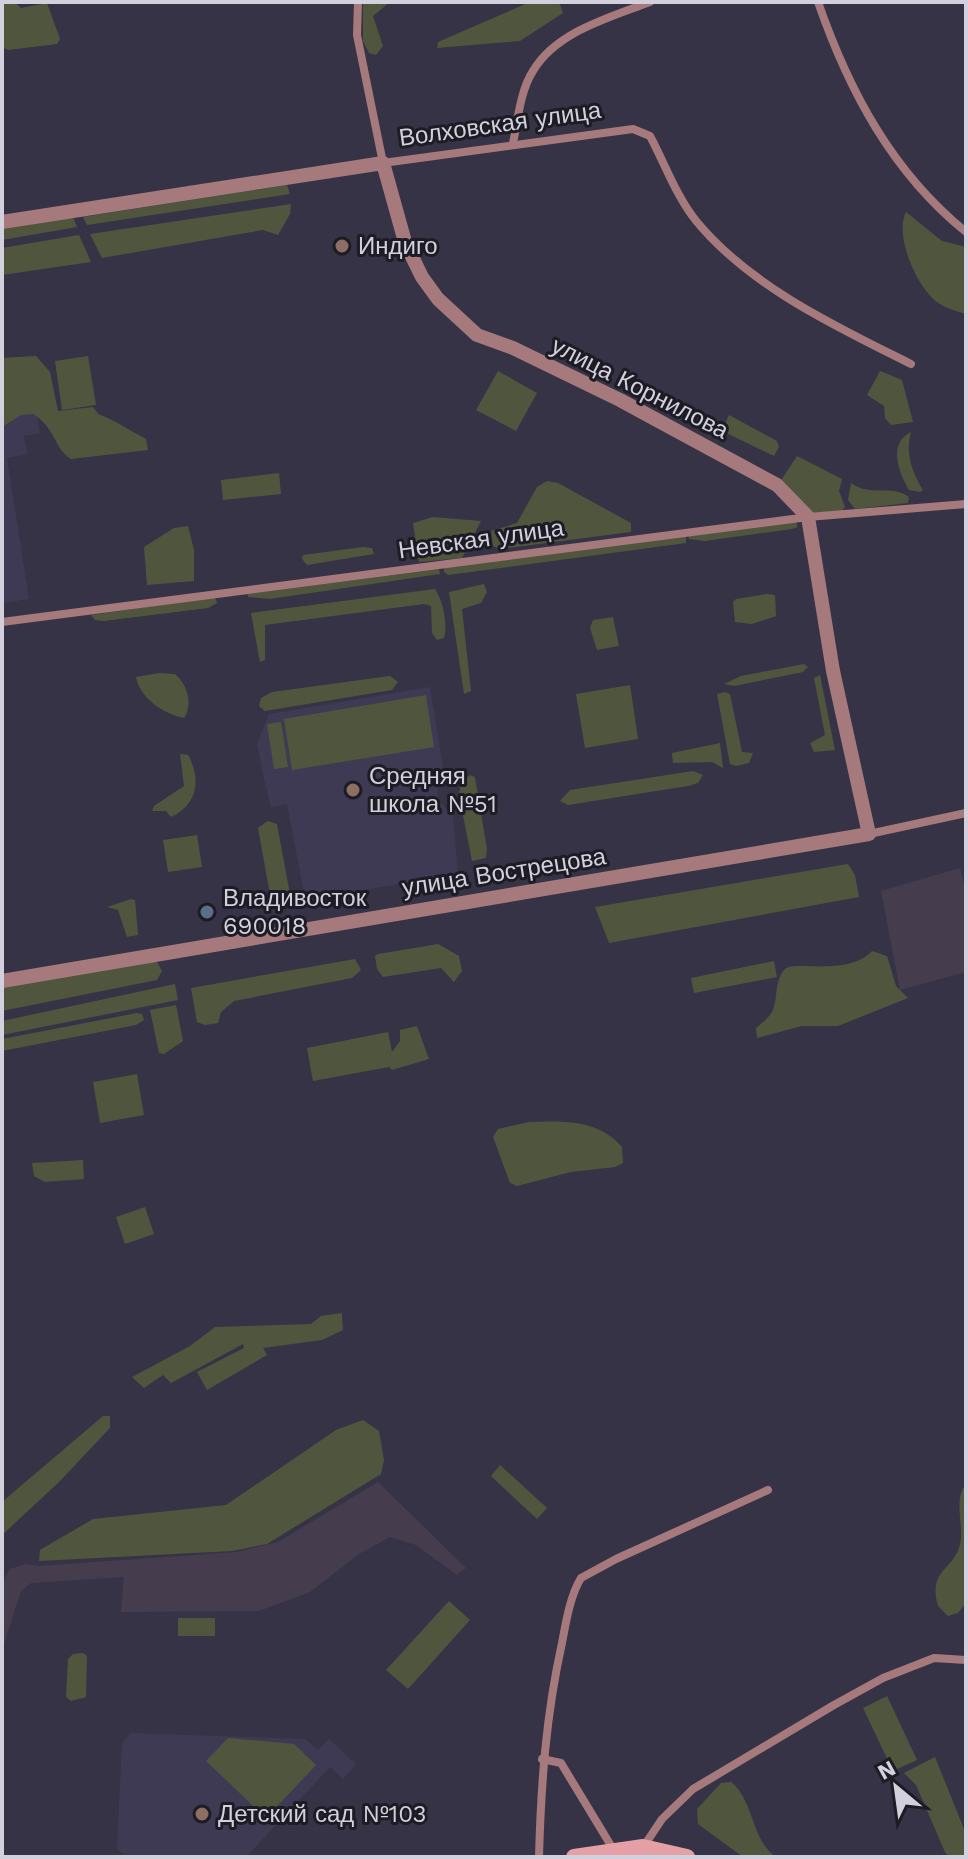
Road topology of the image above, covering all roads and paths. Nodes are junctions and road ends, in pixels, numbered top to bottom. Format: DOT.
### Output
graph roads {
  1 [pos="358,2"];
  2 [pos="650,2"];
  3 [pos="818,2"];
  4 [pos="513,143"];
  5 [pos="383,163"];
  6 [pos="2,222"];
  7 [pos="966,232"];
  8 [pos="911,364"];
  9 [pos="966,504"];
  10 [pos="808,517"];
  11 [pos="2,622"];
  12 [pos="966,813"];
  13 [pos="869,834"];
  14 [pos="2,981"];
  15 [pos="768,1490"];
  16 [pos="966,1660"];
  17 [pos="542,1759"];
  18 [pos="643,1847"];
  19 [pos="613,1849"];
  20 [pos="539,1857"];
  21 [pos="574,1857"];
  22 [pos="687,1857"];
  1 -- 5 [label="street, улица Корнилова"];
  2 -- 4 [label="street"];
  3 -- 7 [label="street"];
  4 -- 5 [label="street, Волховская улица"];
  4 -- 8 [label="street, Волховская улица"];
  5 -- 6 [label="street, Волховская улица"];
  5 -- 10 [label="street, улица Корнилова"];
  9 -- 10 [label="street, Невская улица"];
  10 -- 11 [label="street, Невская улица"];
  10 -- 13 [label="street"];
  12 -- 13 [label="street, улица Вострецова"];
  13 -- 14 [label="street, улица Вострецова"];
  15 -- 17 [label="street"];
  16 -- 18 [label="street"];
  17 -- 19 [label="street"];
  17 -- 20 [label="street"];
  18 -- 19 [label="main road"];
  18 -- 22 [label="main road"];
  19 -- 21 [label="main road"];
}
